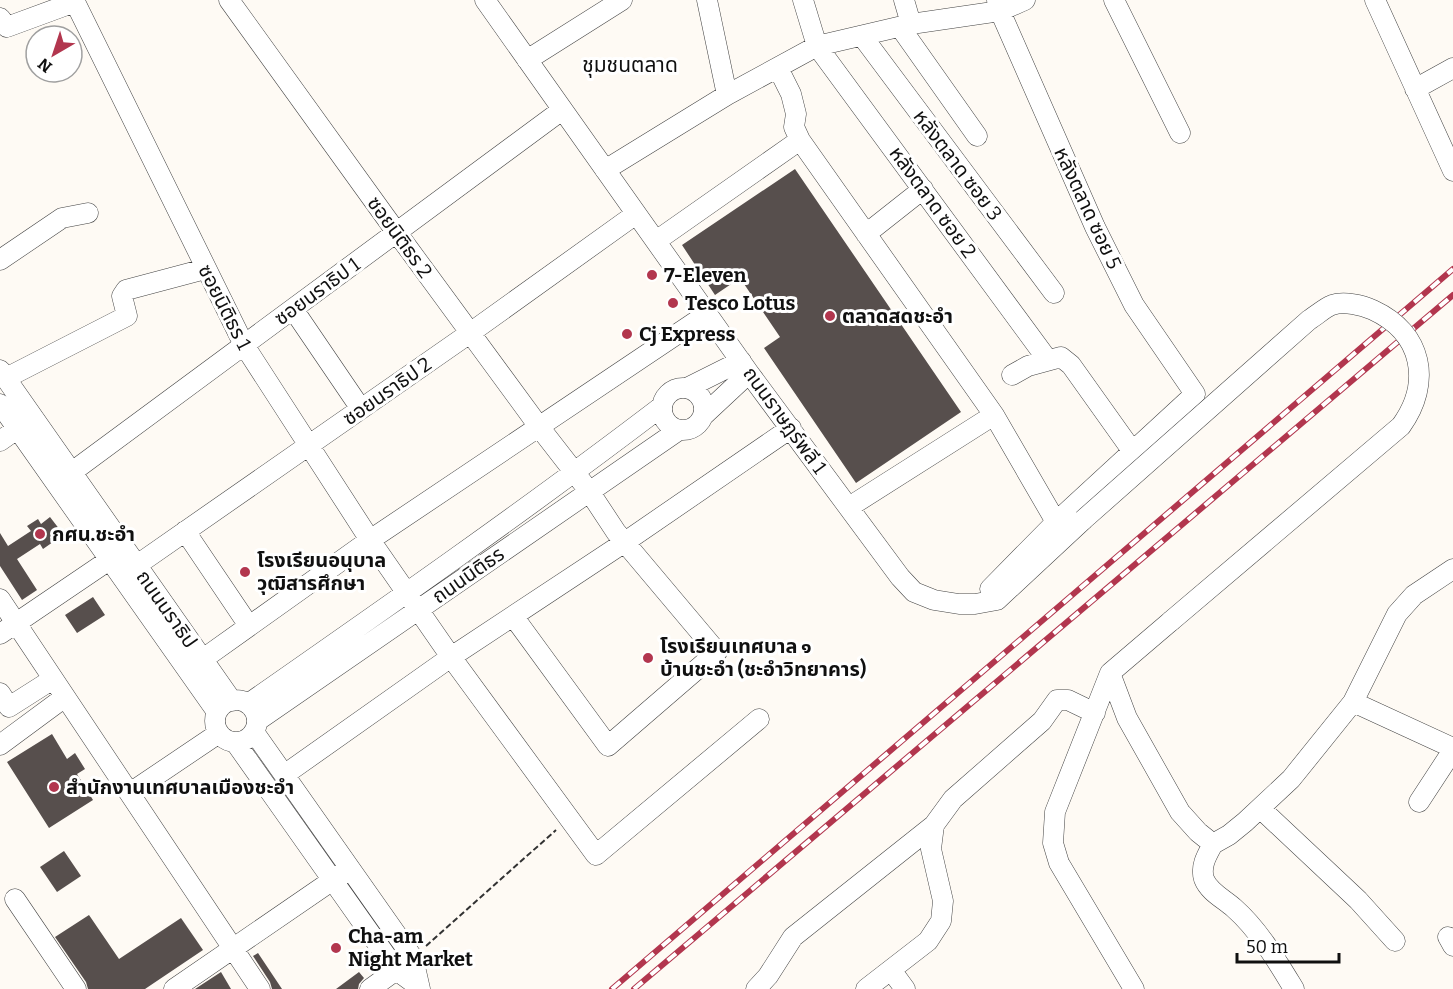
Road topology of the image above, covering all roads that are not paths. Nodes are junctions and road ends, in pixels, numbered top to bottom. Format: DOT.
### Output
graph roads {
  1 [pos="229,0"];
  2 [pos="485,0"];
  3 [pos="622,0"];
  4 [pos="707,0"];
  5 [pos="802,0"];
  6 [pos="904,0"];
  7 [pos="1025,0"];
  8 [pos="1114,0"];
  9 [pos="1375,0"];
  10 [pos="999,6"];
  11 [pos="0,18"];
  12 [pos="905,25"];
  13 [pos="862,36"];
  14 [pos="817,46"];
  15 [pos="527,60"];
  16 [pos="778,68"];
  17 [pos="1453,68"];
  18 [pos="1415,89"];
  19 [pos="727,95"];
  20 [pos="562,110"];
  21 [pos="1180,133"];
  22 [pos="977,136"];
  23 [pos="800,140"];
  24 [pos="605,170"];
  25 [pos="1453,171"];
  26 [pos="924,189"];
  27 [pos="88,213"];
  28 [pos="636,214"];
  29 [pos="397,233"];
  30 [pos="866,234"];
  31 [pos="656,241"];
  32 [pos="0,260"];
  33 [pos="205,269"];
  34 [pos="1054,293"];
  35 [pos="293,309"];
  36 [pos="707,314"];
  37 [pos="470,333"];
  38 [pos="244,345"];
  39 [pos="1047,359"];
  40 [pos="745,367"];
  41 [pos="3,374"];
  42 [pos="1012,375"];
  43 [pos="687,388"];
  44 [pos="0,404"];
  45 [pos="661,407"];
  46 [pos="361,409"];
  47 [pos="704,415"];
  48 [pos="994,415"];
  49 [pos="540,428"];
  50 [pos="791,428"];
  51 [pos="17,429"];
  52 [pos="679,430"];
  53 [pos="0,441"];
  54 [pos="308,446"];
  55 [pos="44,449"];
  56 [pos="1133,452"];
  57 [pos="72,472"];
  58 [pos="575,472"];
  59 [pos="590,491"];
  60 [pos="849,507"];
  61 [pos="1056,522"];
  62 [pos="185,531"];
  63 [pos="370,540"];
  64 [pos="625,542"];
  65 [pos="124,558"];
  66 [pos="1453,569"];
  67 [pos="0,600"];
  68 [pos="412,602"];
  69 [pos="975,604"];
  70 [pos="513,616"];
  71 [pos="249,626"];
  72 [pos="8,629"];
  73 [pos="451,657"];
  74 [pos="203,659"];
  75 [pos="1110,673"];
  76 [pos="53,678"];
  77 [pos="0,693"];
  78 [pos="65,698"];
  79 [pos="1353,702"];
  80 [pos="1095,713"];
  81 [pos="241,714"];
  82 [pos="759,719"];
  83 [pos="227,737"];
  84 [pos="1450,742"];
  85 [pos="0,745"];
  86 [pos="284,776"];
  87 [pos="129,793"];
  88 [pos="1419,802"];
  89 [pos="1260,808"];
  90 [pos="934,825"];
  91 [pos="1213,844"];
  92 [pos="350,868"];
  93 [pos="331,881"];
  94 [pos="15,899"];
  95 [pos="1395,941"];
  96 [pos="234,950"];
  97 [pos="413,958"];
  98 [pos="396,970"];
  99 [pos="891,970"];
  100 [pos="419,987"];
  101 [pos="76,989"];
  102 [pos="174,989"];
  103 [pos="260,989"];
  104 [pos="370,989"];
  105 [pos="756,989"];
  106 [pos="866,989"];
  107 [pos="905,989"];
  108 [pos="1134,989"];
  109 [pos="1294,989"];
  1 -- 29 [label="street, ซอยนิติธร 2"];
  2 -- 15 [label="street, ถนนราษฎร์พลี 1"];
  3 -- 15 [label="street"];
  4 -- 19 [label="street"];
  5 -- 14 [label="street, หลังตลาด ซอย 2"];
  6 -- 12 [label="street"];
  7 -- 10 [label="street"];
  8 -- 21 [label="street"];
  9 -- 18 [label="street"];
  10 -- 12 [label="street"];
  10 -- 56 [label="street, หลังตลาด ซอย 5"];
  11 -- 33 [label="street, ซอยนิติธร 1"];
  12 -- 13 [label="street"];
  12 -- 22 [label="street"];
  13 -- 14 [label="street"];
  13 -- 34 [label="street, หลังตลาด ซอย 3"];
  14 -- 16 [label="street"];
  14 -- 26 [label="street, หลังตลาด ซอย 2"];
  15 -- 20 [label="street, ถนนราษฎร์พลี 1"];
  16 -- 19 [label="street"];
  16 -- 23 [label="street"];
  17 -- 18 [label="street"];
  18 -- 25 [label="street"];
  19 -- 24 [label="street"];
  20 -- 24 [label="street, ถนนราษฎร์พลี 1"];
  20 -- 29 [label="street, ซอยนราธิป 1"];
  23 -- 30 [label="street"];
  23 -- 31 [label="street"];
  24 -- 28 [label="street, ถนนราษฎร์พลี 1"];
  26 -- 30 [label="street"];
  26 -- 39 [label="street, หลังตลาด ซอย 2"];
  27 -- 32 [label="street"];
  28 -- 31 [label="street, ถนนราษฎร์พลี 1"];
  28 -- 37 [label="street, ซอยนราธิป 2"];
  29 -- 35 [label="street, ซอยนราธิป 1"];
  29 -- 37 [label="street, ซอยนิติธร 2"];
  30 -- 48 [label="street"];
  31 -- 36 [label="street, ถนนราษฎร์พลี 1"];
  33 -- 38 [label="street, ซอยนิติธร 1"];
  33 -- 41 [label="street"];
  35 -- 38 [label="street, ซอยนราธิป 1"];
  35 -- 46 [label="street"];
  36 -- 40 [label="street, ถนนราษฎร์พลี 1"];
  36 -- 49 [label="street"];
  37 -- 46 [label="street, ซอยนราธิป 2"];
  37 -- 49 [label="street, ซอยนิติธร 2"];
  38 -- 54 [label="street, ซอยนิติธร 1"];
  38 -- 57 [label="street, ซอยนราธิป 1"];
  39 -- 42 [label="street"];
  39 -- 56 [label="street"];
  40 -- 43 [label="street"];
  40 -- 47 [label="street"];
  40 -- 50 [label="street, ถนนราษฎร์พลี 1"];
  41 -- 55 [label="street, ถนนนราธิป"];
  43 -- 45 [label="street"];
  43 -- 47 [label="street"];
  44 -- 51 [label="street, ถนนนราธิป"];
  45 -- 52 [label="street"];
  45 -- 58 [label="street, ถนนนิติธร"];
  46 -- 54 [label="street, ซอยนราธิป 2"];
  47 -- 52 [label="street"];
  48 -- 60 [label="street"];
  48 -- 61 [label="street"];
  49 -- 58 [label="street, ซอยนิติธร 2"];
  49 -- 63 [label="street"];
  50 -- 60 [label="street, ถนนราษฎร์พลี 1"];
  50 -- 64 [label="street"];
  51 -- 53 [label="street"];
  51 -- 55 [label="street, ถนนนราธิป"];
  52 -- 59 [label="street, ถนนนิติธร"];
  54 -- 62 [label="street, ซอยนราธิป 2"];
  54 -- 63 [label="street, ซอยนิติธร 1"];
  55 -- 57 [label="street, ถนนนราธิป"];
  55 -- 65 [label="street, ถนนนราธิป"];
  56 -- 61 [label="street"];
  57 -- 65 [label="street, ถนนนราธิป"];
  58 -- 59 [label="street, ซอยนิติธร 2"];
  58 -- 68 [label="street, ถนนนิติธร"];
  59 -- 64 [label="street, ซอยนิติธร 2"];
  59 -- 68 [label="street, ถนนนิติธร"];
  60 -- 69 [label="street, ถนนราษฎร์พลี 1"];
  61 -- 69 [label="street"];
  62 -- 65 [label="street, ซอยนราธิป 2"];
  62 -- 71 [label="street"];
  63 -- 68 [label="street, ซอยนิติธร 1"];
  63 -- 71 [label="street"];
  64 -- 70 [label="street"];
  64 -- 70 [label="street, ซอยนิติธร 2"];
  65 -- 72 [label="street, ซอยนราธิป 2"];
  65 -- 74 [label="street, ถนนนราธิป"];
  65 -- 81 [label="street, ถนนนราธิป"];
  66 -- 79 [label="street"];
  67 -- 72 [label="street"];
  68 -- 73 [label="street, ซอยนิติธร 1"];
  68 -- 81 [label="street, ถนนนิติธร"];
  69 -- 75 [label="street, ถนนราษฎร์พลี 1, bridge"];
  70 -- 73 [label="street"];
  71 -- 74 [label="street"];
  72 -- 76 [label="street"];
  73 -- 82 [label="street, ซอยนิติธร 1"];
  73 -- 86 [label="street"];
  74 -- 81 [label="street, ถนนนราธิป"];
  75 -- 80 [label="street"];
  75 -- 91 [label="street"];
  76 -- 77 [label="street"];
  76 -- 78 [label="street"];
  78 -- 85 [label="street"];
  78 -- 87 [label="street"];
  79 -- 84 [label="street"];
  79 -- 89 [label="street"];
  80 -- 90 [label="street"];
  80 -- 108 [label="street"];
  81 -- 83 [label="street, ถนนนิติธร"];
  81 -- 83 [label="street"];
  81 -- 86 [label="street, ถนนนราธิป"];
  83 -- 87 [label="street, ถนนนิติธร"];
  83 -- 93 [label="street"];
  84 -- 88 [label="street"];
  86 -- 92 [label="street, ถนนนราธิป"];
  87 -- 96 [label="street"];
  89 -- 91 [label="street"];
  89 -- 95 [label="street"];
  90 -- 99 [label="street"];
  90 -- 105 [label="street"];
  91 -- 109 [label="street"];
  92 -- 93 [label="street"];
  92 -- 97 [label="street, ถนนนราธิป"];
  93 -- 96 [label="street"];
  93 -- 98 [label="street"];
  94 -- 101 [label="street"];
  96 -- 102 [label="street"];
  96 -- 103 [label="street"];
  97 -- 98 [label="street"];
  97 -- 100 [label="street"];
  98 -- 100 [label="street"];
  98 -- 104 [label="street"];
  99 -- 106 [label="street"];
  99 -- 107 [label="street"];
}
